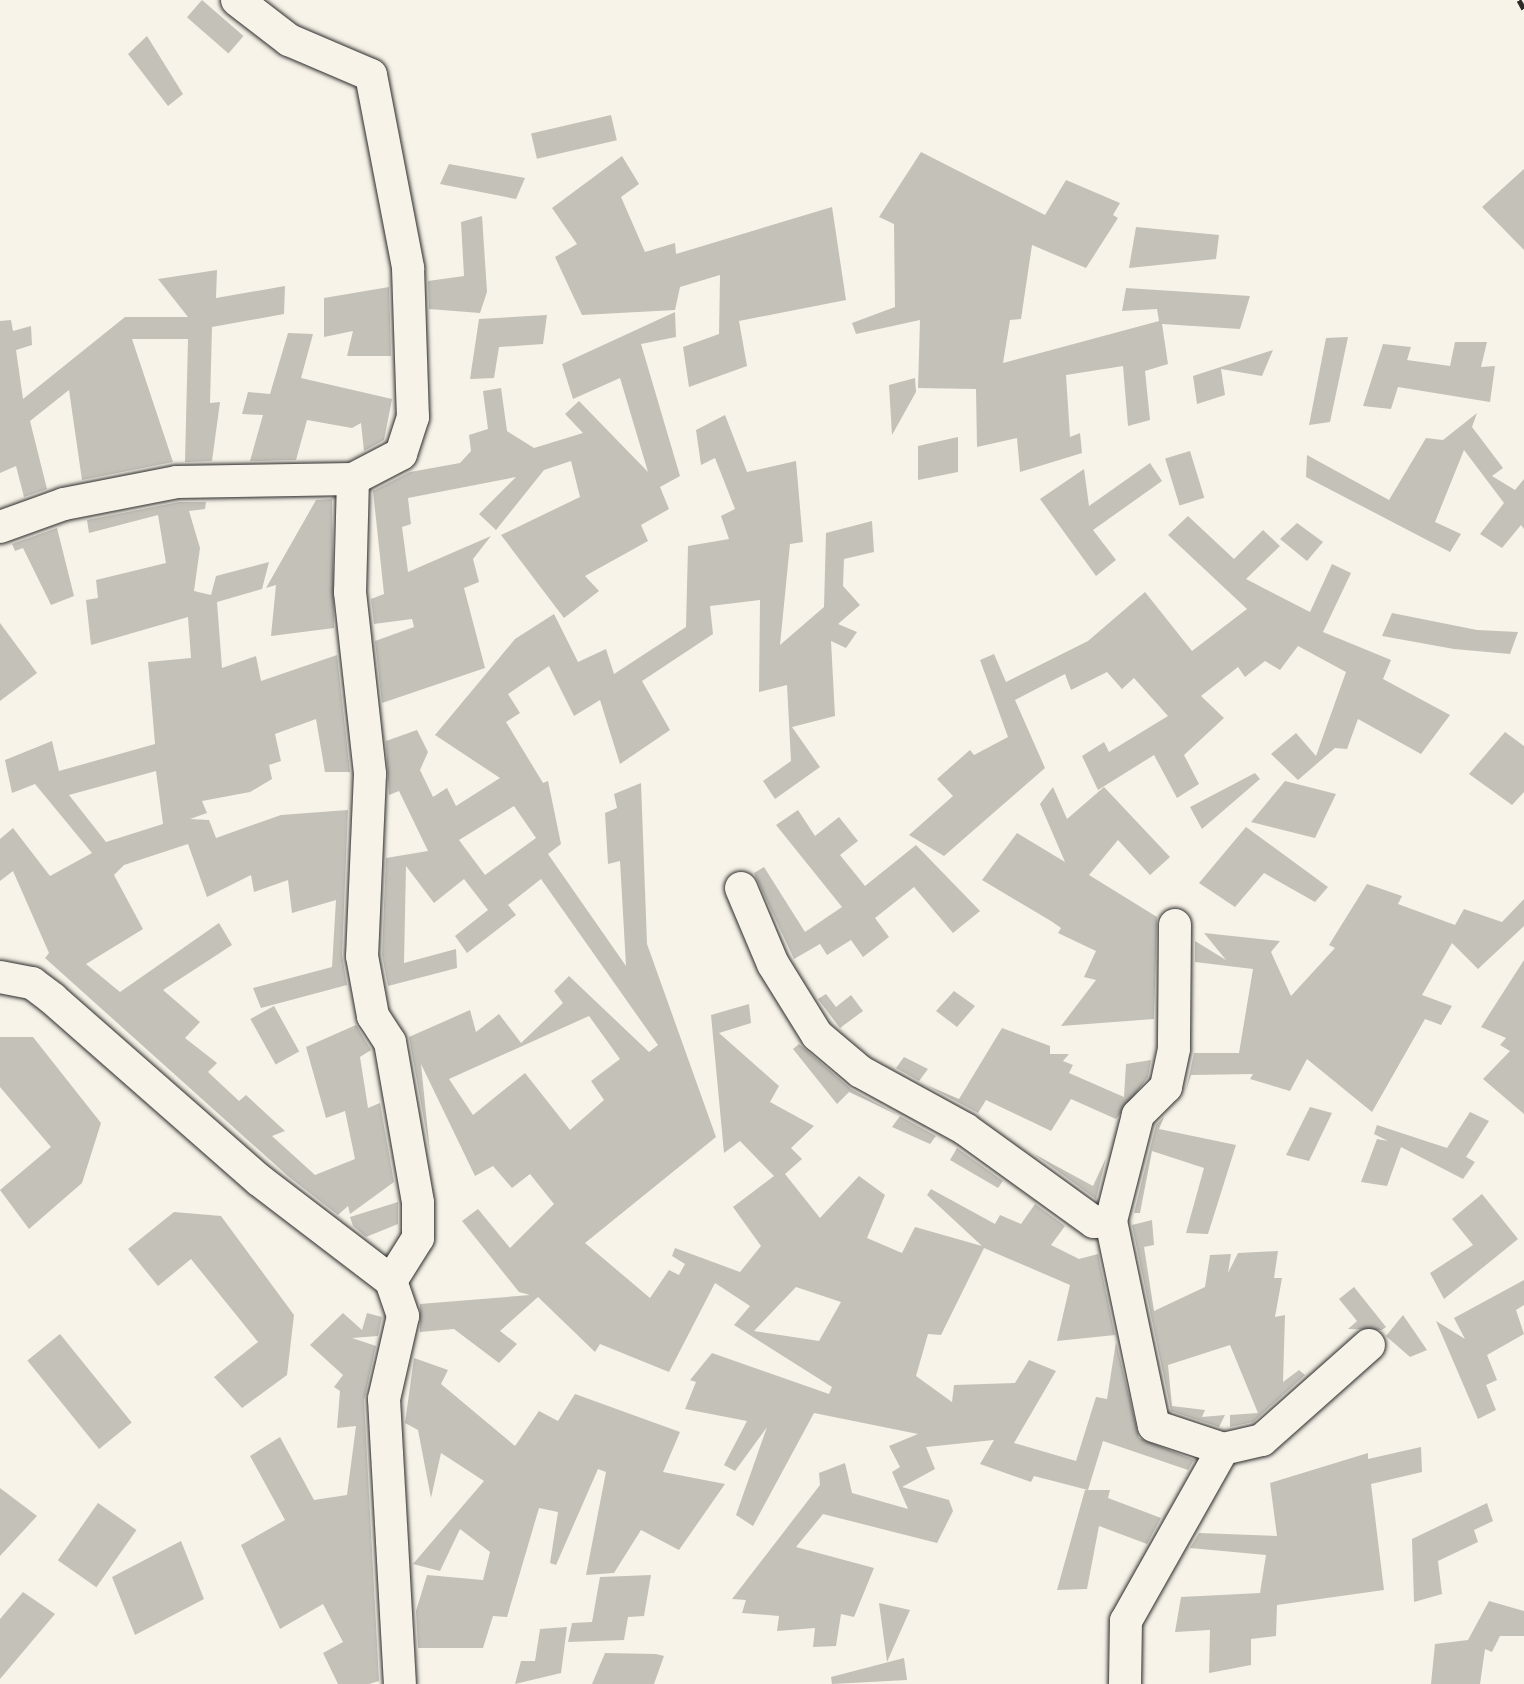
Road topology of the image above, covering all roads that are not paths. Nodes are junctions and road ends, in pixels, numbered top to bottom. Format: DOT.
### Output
graph roads {
  1 [pos="237,0"];
  2 [pos="353,480"];
  3 [pos="0,527"];
  4 [pos="741,888"];
  5 [pos="1175,925"];
  6 [pos="0,977"];
  7 [pos="1111,1221"];
  8 [pos="391,1281"];
  9 [pos="1369,1345"];
  10 [pos="1224,1448"];
  11 [pos="400,1684"];
  12 [pos="1125,1684"];
  1 -- 2 [label="street"];
  2 -- 3 [label="street"];
  2 -- 8 [label="street"];
  4 -- 7 [label="street"];
  5 -- 7 [label="street"];
  6 -- 8 [label="street"];
  7 -- 10 [label="street"];
  8 -- 11 [label="street"];
  9 -- 10 [label="street"];
  10 -- 12 [label="street"];
}
